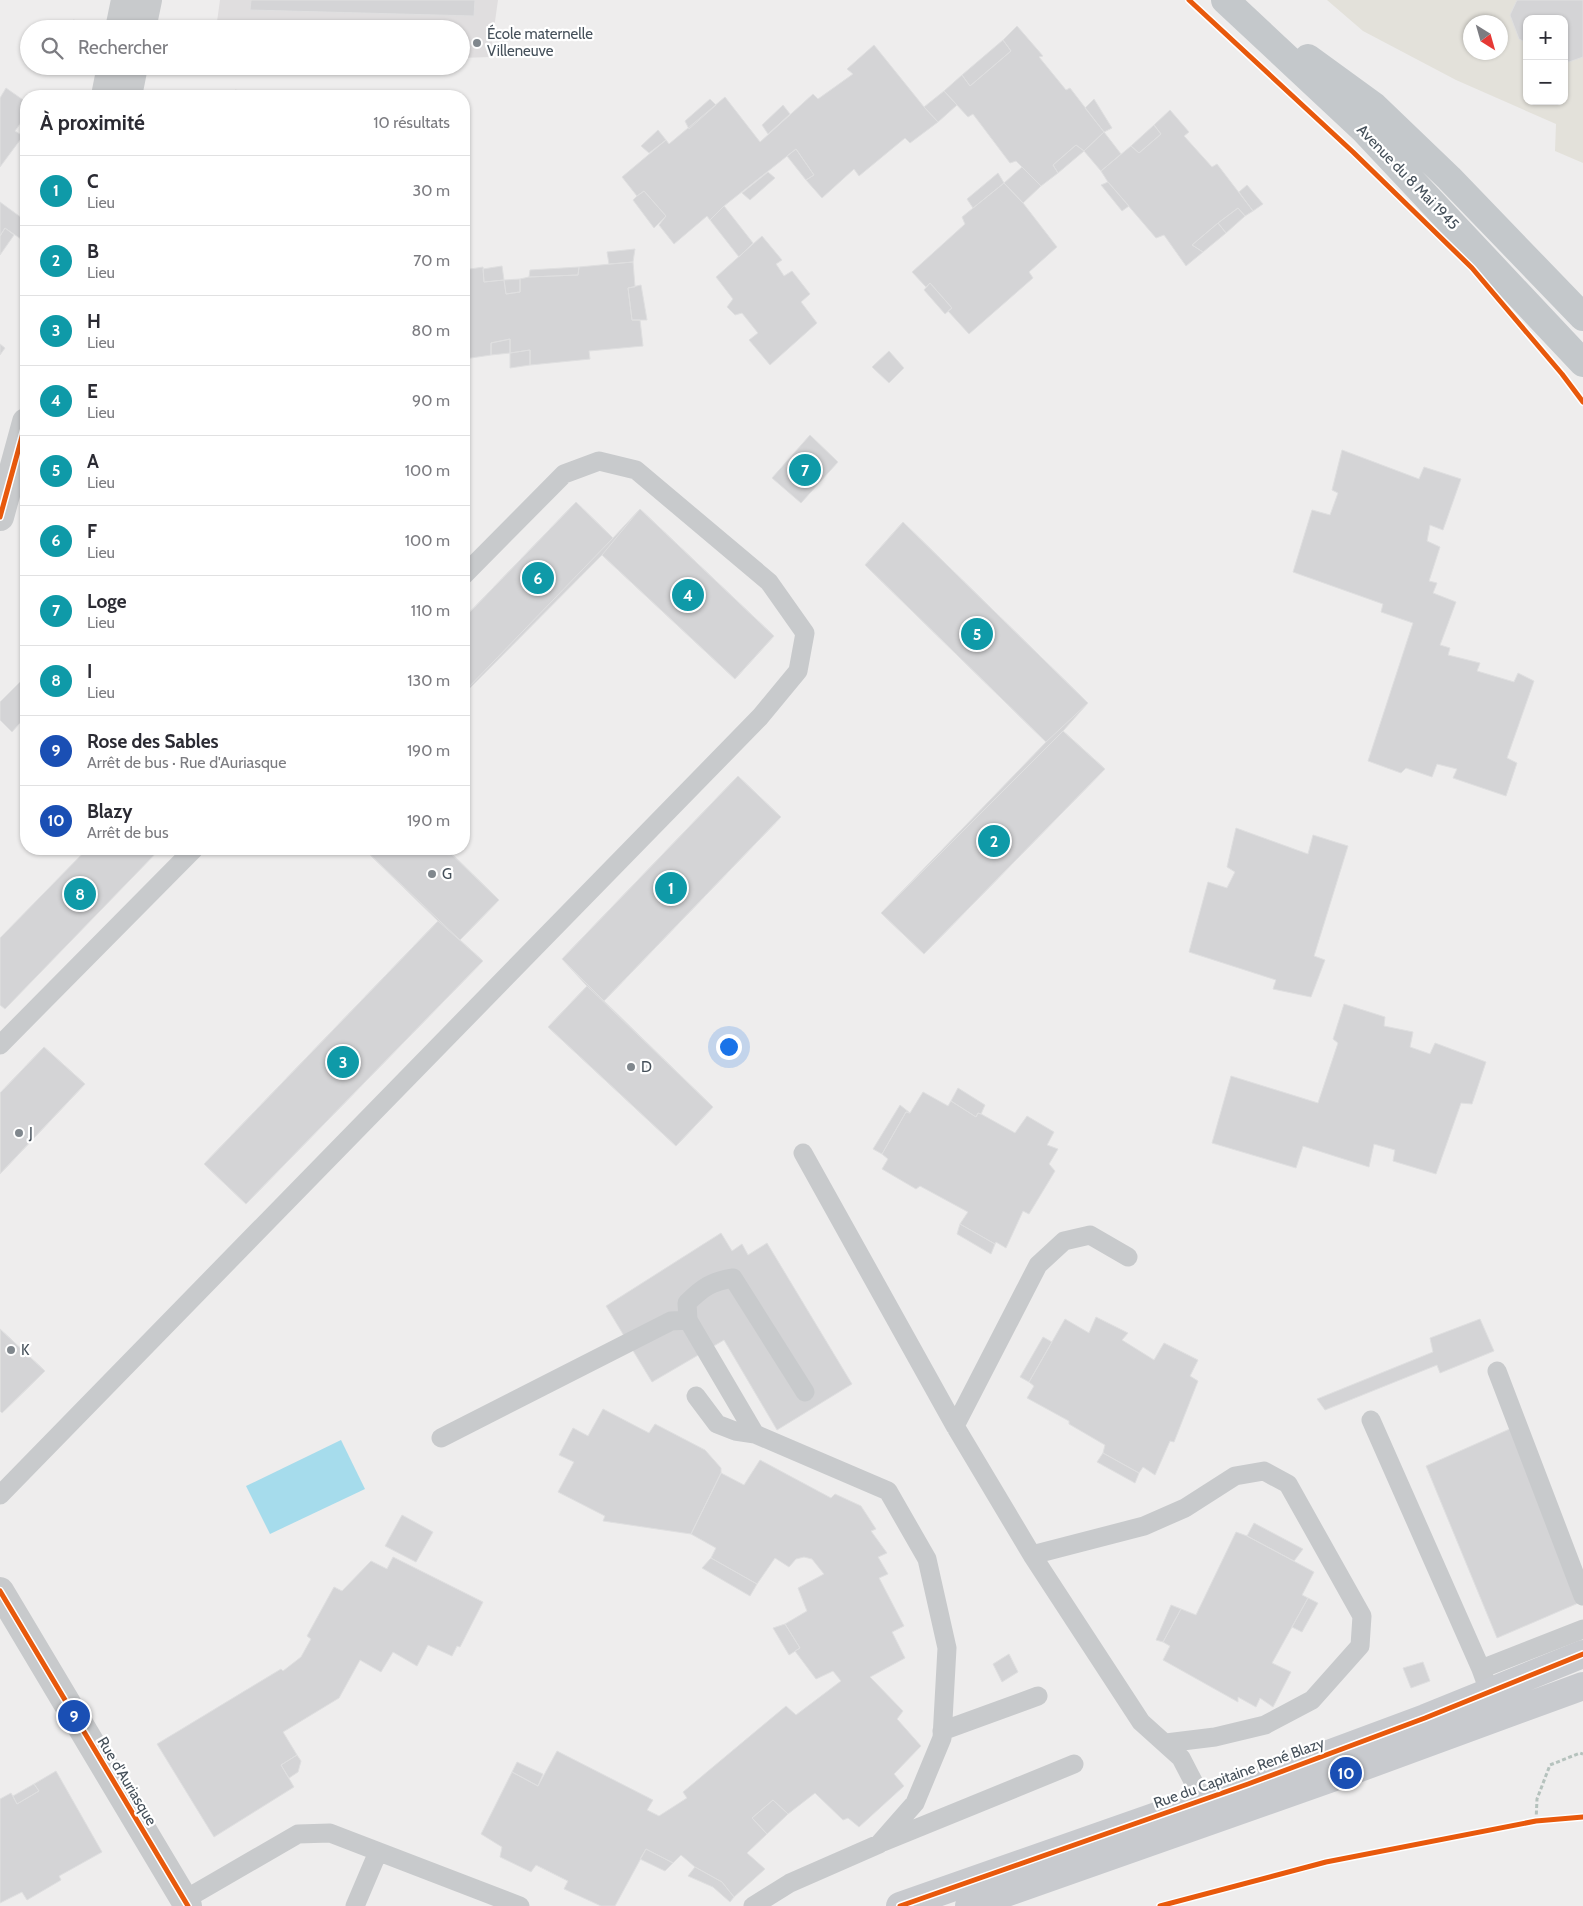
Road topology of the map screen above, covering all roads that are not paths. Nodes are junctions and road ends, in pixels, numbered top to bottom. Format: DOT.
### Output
graph roads {
  1 [pos="125,0"];
  2 [pos="148,0"];
  3 [pos="1225,0"];
  4 [pos="121,20"];
  5 [pos="144,20"];
  6 [pos="109,75"];
  7 [pos="132,75"];
  8 [pos="106,90"];
  9 [pos="129,90"];
  10 [pos="1583,317"];
  11 [pos="1583,362"];
  12 [pos="20,444"];
  13 [pos="0,518"];
  14 [pos="470,569"];
  15 [pos="188,855"];
  16 [pos="1,1041"];
  17 [pos="803,1153"];
  18 [pos="1128,1257"];
  19 [pos="688,1320"];
  20 [pos="1497,1371"];
  21 [pos="805,1392"];
  22 [pos="696,1396"];
  23 [pos="1371,1420"];
  24 [pos="955,1426"];
  25 [pos="755,1434"];
  26 [pos="441,1438"];
  27 [pos="0,1494"];
  28 [pos="1032,1555"];
  29 [pos="0,1591"];
  30 [pos="1583,1596"];
  31 [pos="1583,1630"];
  32 [pos="1583,1654"];
  33 [pos="1486,1680"];
  34 [pos="1583,1686"];
  35 [pos="1038,1696"];
  36 [pos="1498,1718"];
  37 [pos="942,1731"];
  38 [pos="1166,1743"];
  39 [pos="1074,1764"];
  40 [pos="1208,1810"];
  41 [pos="879,1844"];
  42 [pos="378,1852"];
  43 [pos="186,1903"];
  44 [pos="355,1906"];
  45 [pos="520,1906"];
  46 [pos="753,1906"];
  47 [pos="900,1906"];
  48 [pos="969,1906"];
  1 -- 4 [label="street"];
  2 -- 5 [label="street"];
  3 -- 10 [label="main road, Avenue du 8 Mai 1945"];
  3 -- 11 [label="main road, Avenue du 8 Mai 1945"];
  6 -- 8 [label="street"];
  7 -- 9 [label="street"];
  12 -- 13 [label="street"];
  14 -- 27 [label="lane"];
  15 -- 16 [label="lane"];
  17 -- 24 [label="lane"];
  18 -- 24 [label="lane"];
  19 -- 21 [label="lane"];
  19 -- 25 [label="lane"];
  19 -- 26 [label="lane"];
  20 -- 30 [label="lane"];
  22 -- 25 [label="lane"];
  23 -- 33 [label="lane"];
  24 -- 28 [label="lane"];
  25 -- 37 [label="lane"];
  28 -- 38 [label="lane"];
  28 -- 38 [label="lane"];
  29 -- 43 [label="street, Rue d'Auriasque"];
  31 -- 33 [label="lane"];
  32 -- 33 [label="street, Rue du Capitaine René Blazy"];
  33 -- 36 [label="lane"];
  33 -- 40 [label="street, Rue du Capitaine René Blazy"];
  34 -- 36 [label="street, Rue du Capitaine René Blazy"];
  35 -- 37 [label="lane"];
  36 -- 40 [label="street, Rue du Capitaine René Blazy"];
  37 -- 41 [label="lane"];
  38 -- 40 [label="lane"];
  39 -- 41 [label="lane"];
  40 -- 47 [label="street, Rue du Capitaine René Blazy"];
  40 -- 48 [label="street, Rue du Capitaine René Blazy"];
  41 -- 46 [label="lane"];
  42 -- 43 [label="lane"];
  42 -- 44 [label="lane"];
  42 -- 45 [label="lane"];
}
